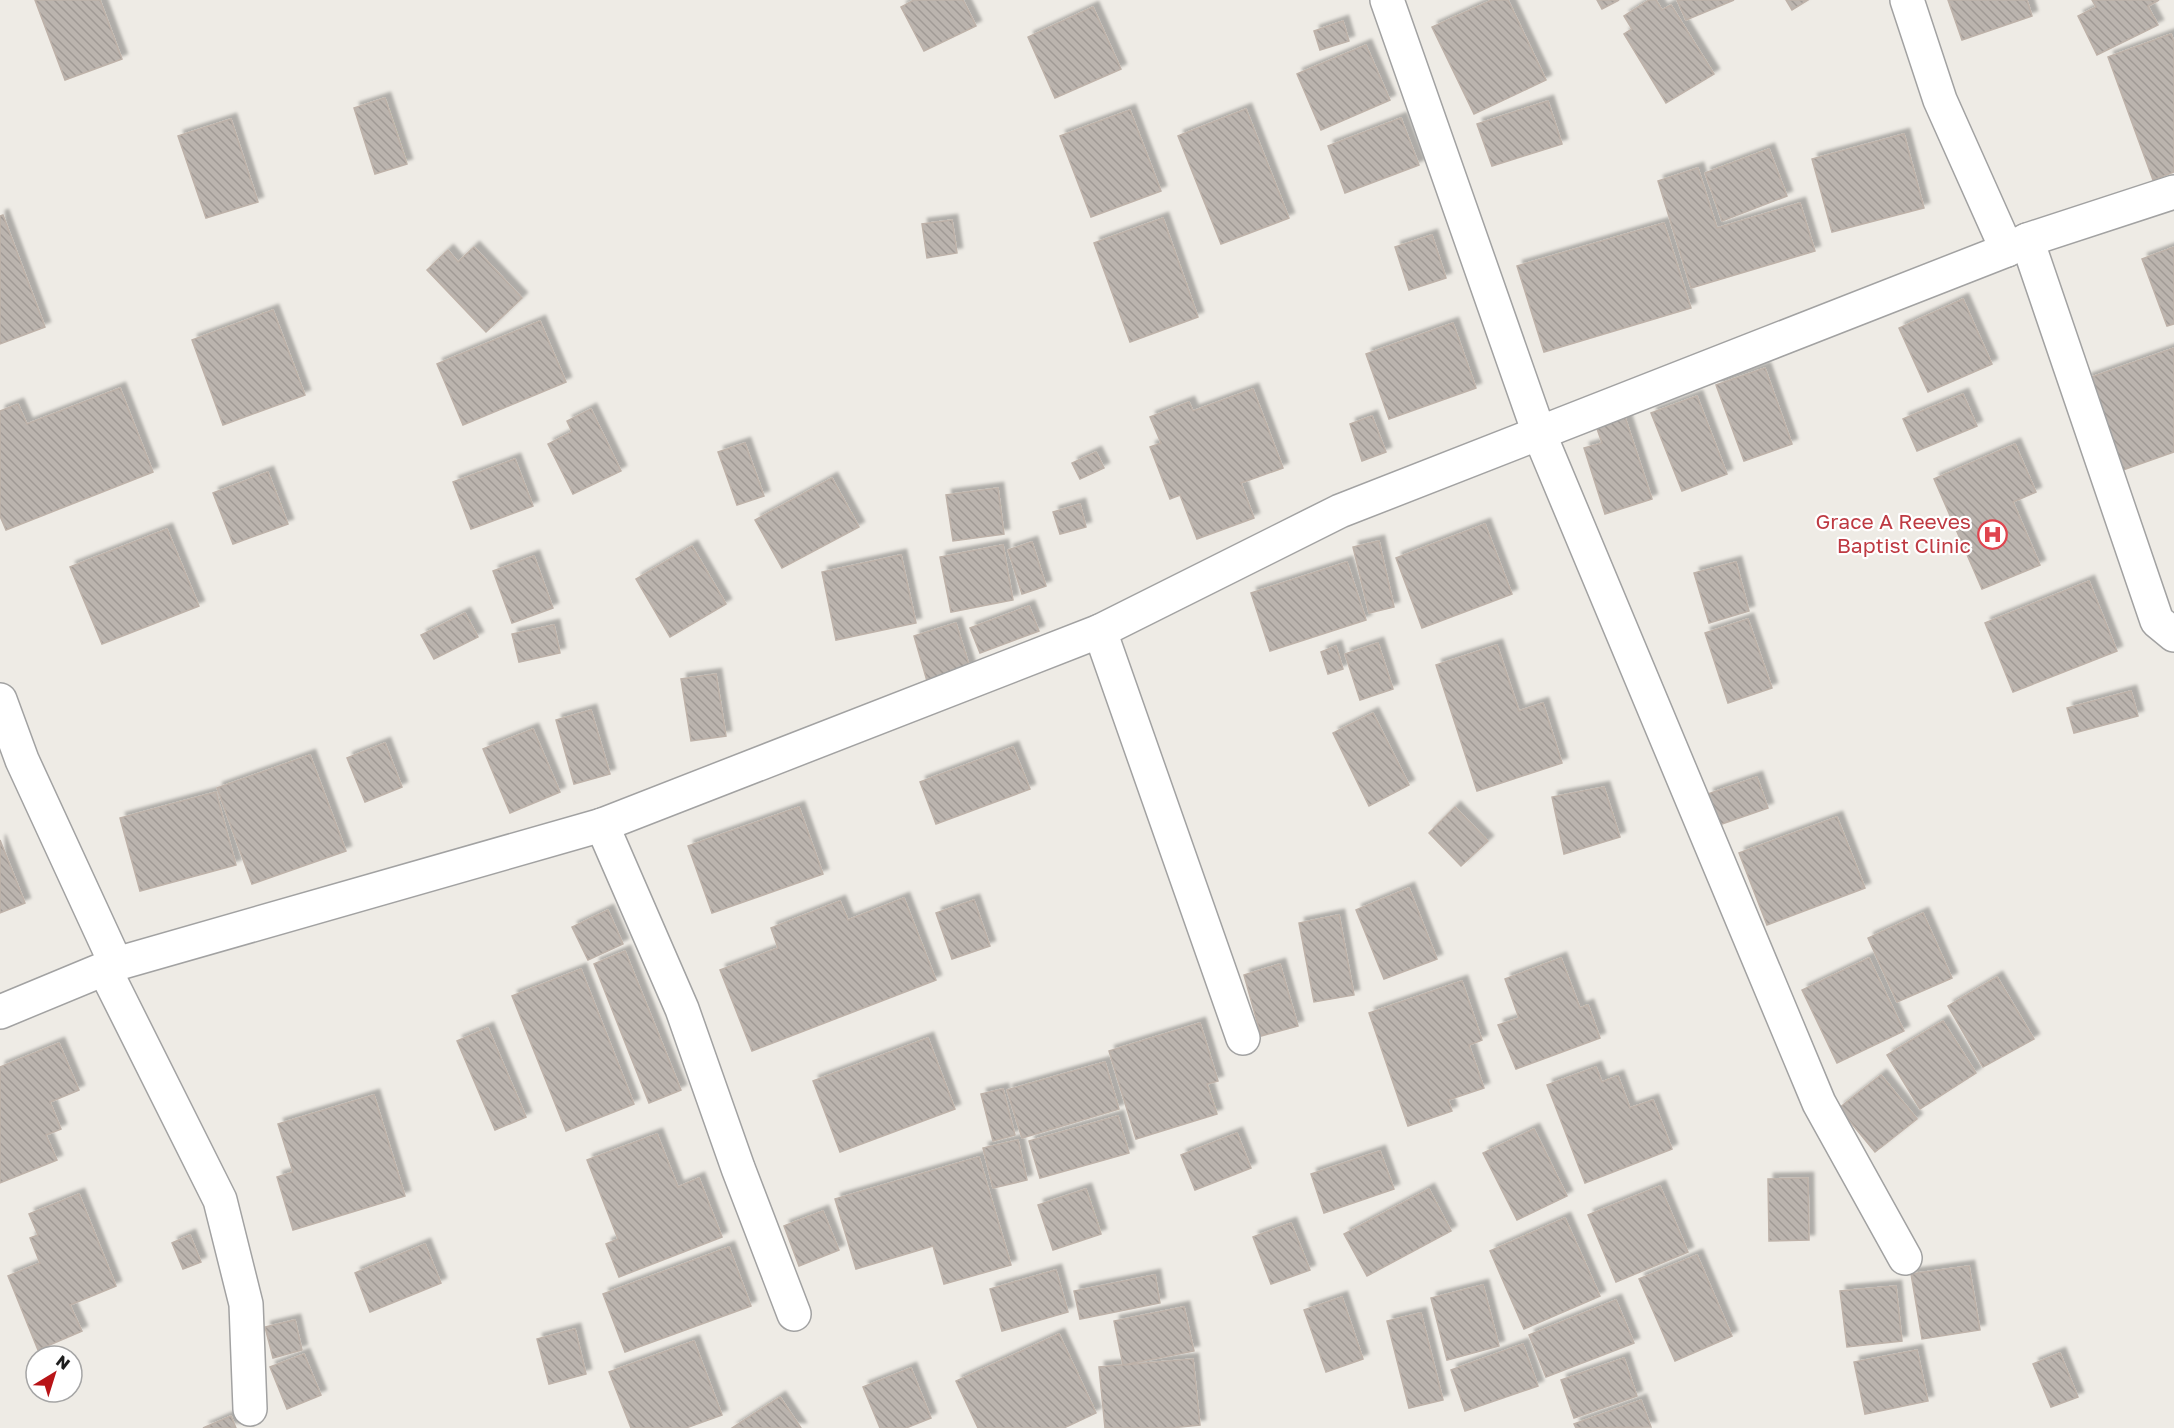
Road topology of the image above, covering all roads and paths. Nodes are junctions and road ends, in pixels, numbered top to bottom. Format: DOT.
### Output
graph roads {
  1 [pos="1388,0"];
  2 [pos="1907,0"];
  3 [pos="2174,192"];
  4 [pos="2017,245"];
  5 [pos="1539,433"];
  6 [pos="1100,632"];
  7 [pos="2174,635"];
  8 [pos="0,700"];
  9 [pos="602,825"];
  10 [pos="110,967"];
  11 [pos="0,1012"];
  12 [pos="1243,1038"];
  13 [pos="1905,1258"];
  14 [pos="794,1314"];
  15 [pos="250,1409"];
  1 -- 5 [label="street"];
  2 -- 4 [label="street"];
  3 -- 4 [label="street"];
  4 -- 5 [label="street"];
  4 -- 7 [label="street"];
  5 -- 6 [label="street"];
  5 -- 13 [label="street"];
  6 -- 9 [label="street"];
  6 -- 12 [label="street"];
  8 -- 10 [label="street"];
  9 -- 10 [label="street"];
  9 -- 14 [label="street"];
  10 -- 11 [label="street"];
  10 -- 15 [label="street"];
}
